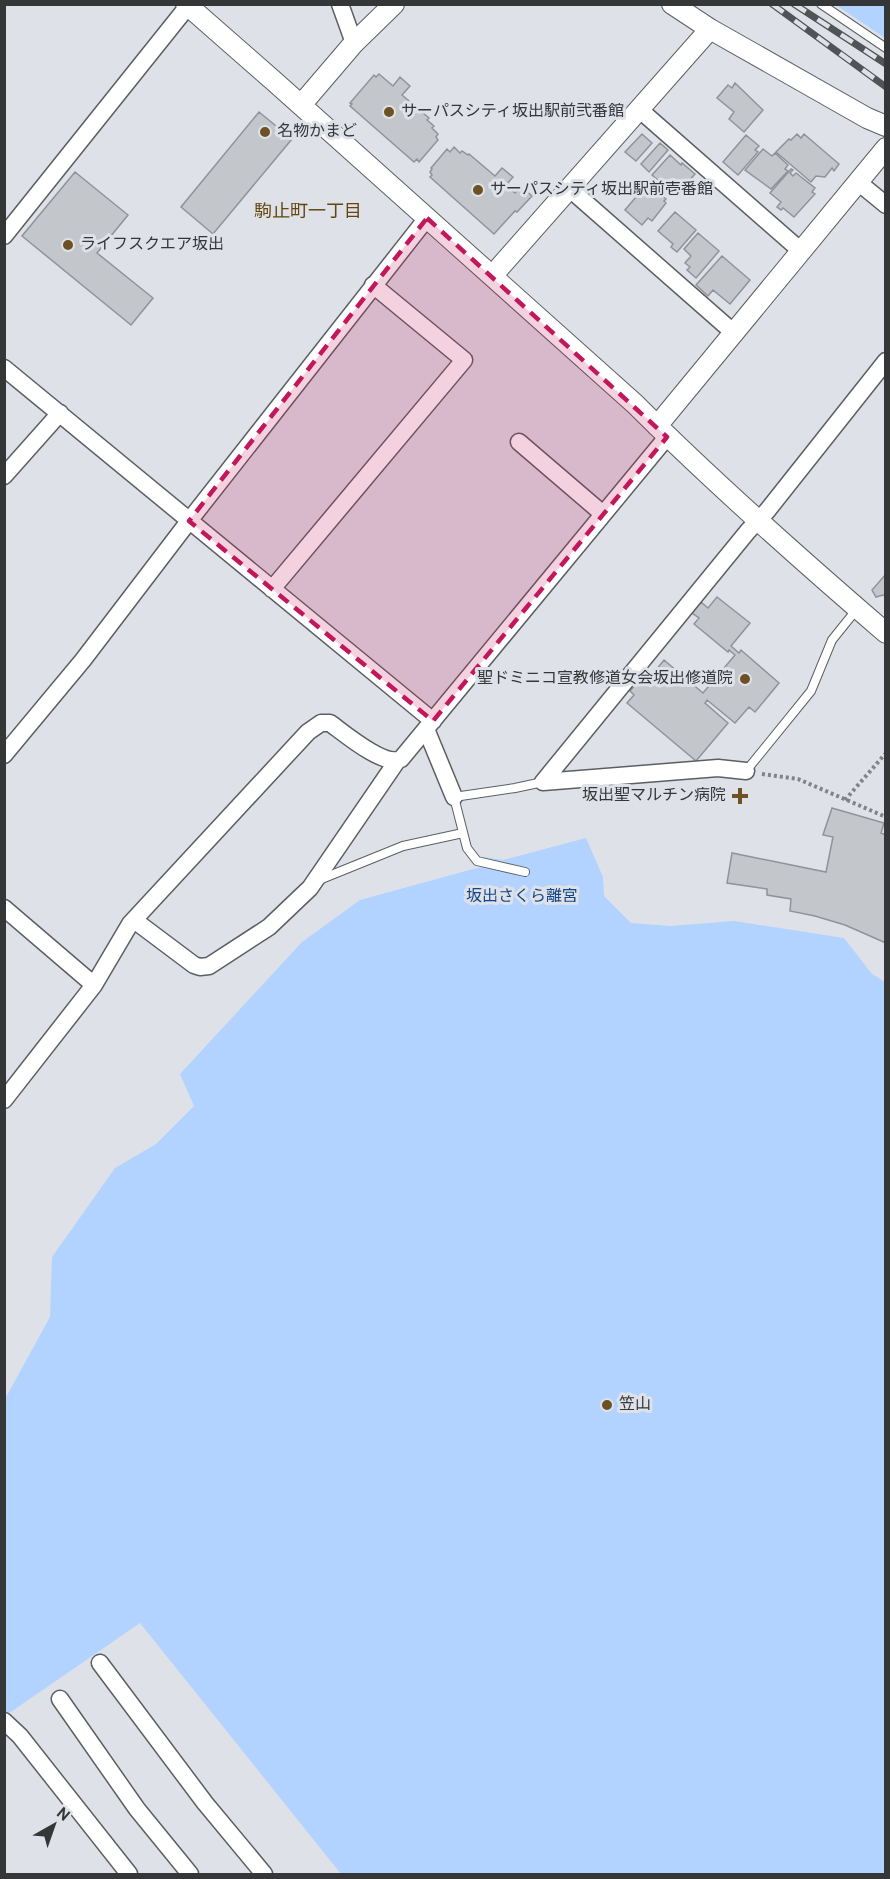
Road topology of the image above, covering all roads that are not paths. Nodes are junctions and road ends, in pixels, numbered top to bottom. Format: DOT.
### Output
graph roads {
  1 [pos="340,4"];
  2 [pos="379,4"];
  3 [pos="393,4"];
  4 [pos="672,4"];
  5 [pos="821,4"];
  6 [pos="187,5"];
  7 [pos="711,29"];
  8 [pos="354,43"];
  9 [pos="885,48"];
  10 [pos="301,105"];
  11 [pos="640,110"];
  12 [pos="885,126"];
  13 [pos="885,148"];
  14 [pos="858,182"];
  15 [pos="570,189"];
  16 [pos="885,205"];
  17 [pos="427,218"];
  18 [pos="4,236"];
  19 [pos="801,251"];
  20 [pos="492,276"];
  21 [pos="373,285"];
  22 [pos="734,333"];
  23 [pos="885,361"];
  24 [pos="4,369"];
  25 [pos="60,413"];
  26 [pos="662,431"];
  27 [pos="519,441"];
  28 [pos="4,476"];
  29 [pos="603,514"];
  30 [pos="189,520"];
  31 [pos="758,520"];
  32 [pos="272,589"];
  33 [pos="857,608"];
  34 [pos="885,633"];
  35 [pos="429,725"];
  36 [pos="4,755"];
  37 [pos="397,761"];
  38 [pos="746,771"];
  39 [pos="543,782"];
  40 [pos="454,797"];
  41 [pos="463,833"];
  42 [pos="525,872"];
  43 [pos="315,881"];
  44 [pos="4,908"];
  45 [pos="134,920"];
  46 [pos="94,985"];
  47 [pos="4,1100"];
  48 [pos="100,1664"];
  49 [pos="60,1699"];
  50 [pos="4,1721"];
  51 [pos="129,1875"];
  52 [pos="190,1875"];
  53 [pos="264,1875"];
  1 -- 8 [label="street"];
  2 -- 3 [label="lane"];
  3 -- 8 [label="street"];
  4 -- 7 [label="street"];
  5 -- 9 [label="lane"];
  6 -- 10 [label="street"];
  6 -- 18 [label="street"];
  7 -- 11 [label="street"];
  7 -- 12 [label="street"];
  8 -- 10 [label="street"];
  10 -- 17 [label="street"];
  11 -- 15 [label="street"];
  11 -- 19 [label="street"];
  13 -- 14 [label="street"];
  14 -- 16 [label="street"];
  14 -- 19 [label="street"];
  15 -- 20 [label="street"];
  15 -- 22 [label="street"];
  17 -- 20 [label="street"];
  17 -- 21 [label="street"];
  19 -- 22 [label="street"];
  20 -- 26 [label="street"];
  21 -- 30 [label="street"];
  21 -- 32 [label="street"];
  22 -- 26 [label="street"];
  23 -- 31 [label="street"];
  24 -- 25 [label="street"];
  25 -- 28 [label="street"];
  25 -- 30 [label="street"];
  26 -- 29 [label="street"];
  26 -- 31 [label="street"];
  27 -- 29 [label="street"];
  29 -- 35 [label="street"];
  30 -- 32 [label="street"];
  30 -- 36 [label="street"];
  31 -- 33 [label="street"];
  31 -- 39 [label="street"];
  32 -- 35 [label="street"];
  33 -- 34 [label="street"];
  33 -- 38 [label="lane"];
  35 -- 37 [label="street"];
  35 -- 40 [label="street"];
  37 -- 43 [label="street"];
  37 -- 45 [label="street"];
  38 -- 39 [label="street"];
  39 -- 40 [label="lane"];
  40 -- 41 [label="lane"];
  41 -- 42 [label="lane"];
  41 -- 43 [label="lane"];
  43 -- 45 [label="street"];
  44 -- 46 [label="street"];
  45 -- 46 [label="street"];
  46 -- 47 [label="street"];
  48 -- 53 [label="street"];
  49 -- 52 [label="street"];
  50 -- 51 [label="street"];
}
